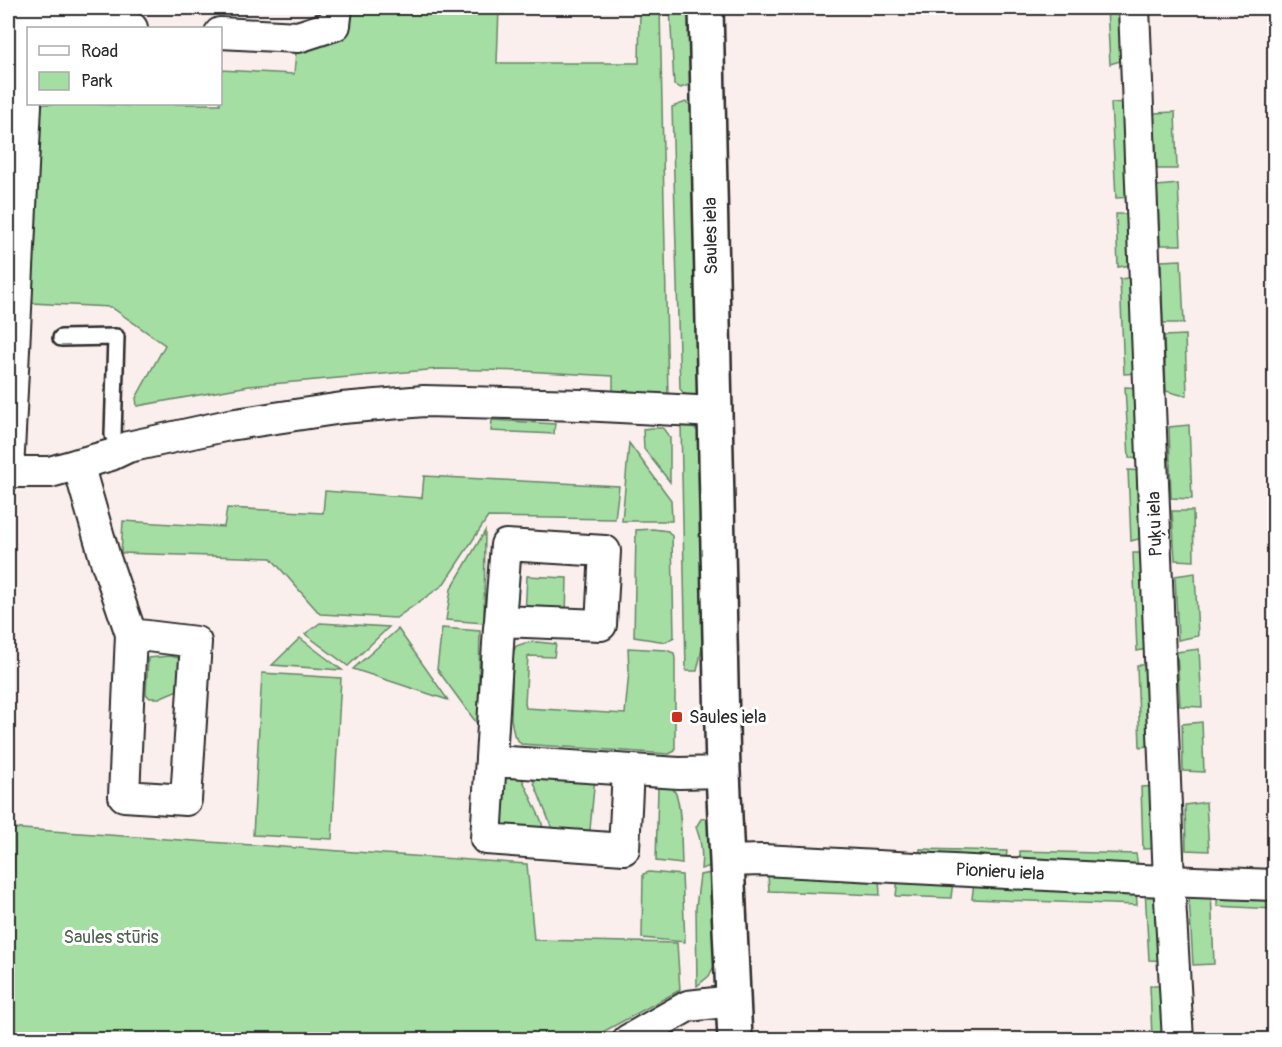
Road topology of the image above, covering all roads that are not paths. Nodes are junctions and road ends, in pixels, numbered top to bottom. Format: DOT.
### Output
graph roads {
  1 [pos="337,8"];
  2 [pos="706,8"];
  3 [pos="1134,8"];
  4 [pos="16,22"];
  5 [pos="113,27"];
  6 [pos="222,33"];
  7 [pos="61,338"];
  8 [pos="715,412"];
  9 [pos="112,445"];
  10 [pos="78,464"];
  11 [pos="8,472"];
  12 [pos="500,621"];
  13 [pos="131,634"];
  14 [pos="492,761"];
  15 [pos="628,770"];
  16 [pos="723,772"];
  17 [pos="726,861"];
  18 [pos="1169,881"];
  19 [pos="1275,885"];
  20 [pos="733,1001"];
  21 [pos="627,1040"];
  22 [pos="735,1040"];
  23 [pos="1178,1040"];
  1 -- 6 [label="street"];
  2 -- 8 [label="street, Saules iela"];
  3 -- 18 [label="street, Puķu iela"];
  4 -- 5 [label="street"];
  4 -- 11 [label="street"];
  7 -- 9 [label="lane"];
  8 -- 9 [label="street"];
  8 -- 16 [label="street, Saules iela"];
  9 -- 10 [label="street"];
  10 -- 11 [label="street"];
  10 -- 13 [label="street"];
  12 -- 14 [label="street"];
  13 -- 13 [label="street"];
  14 -- 15 [label="street"];
  14 -- 15 [label="street"];
  15 -- 16 [label="street"];
  16 -- 17 [label="street, Saules iela"];
  17 -- 18 [label="street, Pionieru iela"];
  17 -- 20 [label="street, Saules iela"];
  18 -- 19 [label="street, Pionieru iela"];
  18 -- 23 [label="street, Puķu iela"];
  20 -- 21 [label="street"];
  20 -- 22 [label="street, Saules iela"];
}
